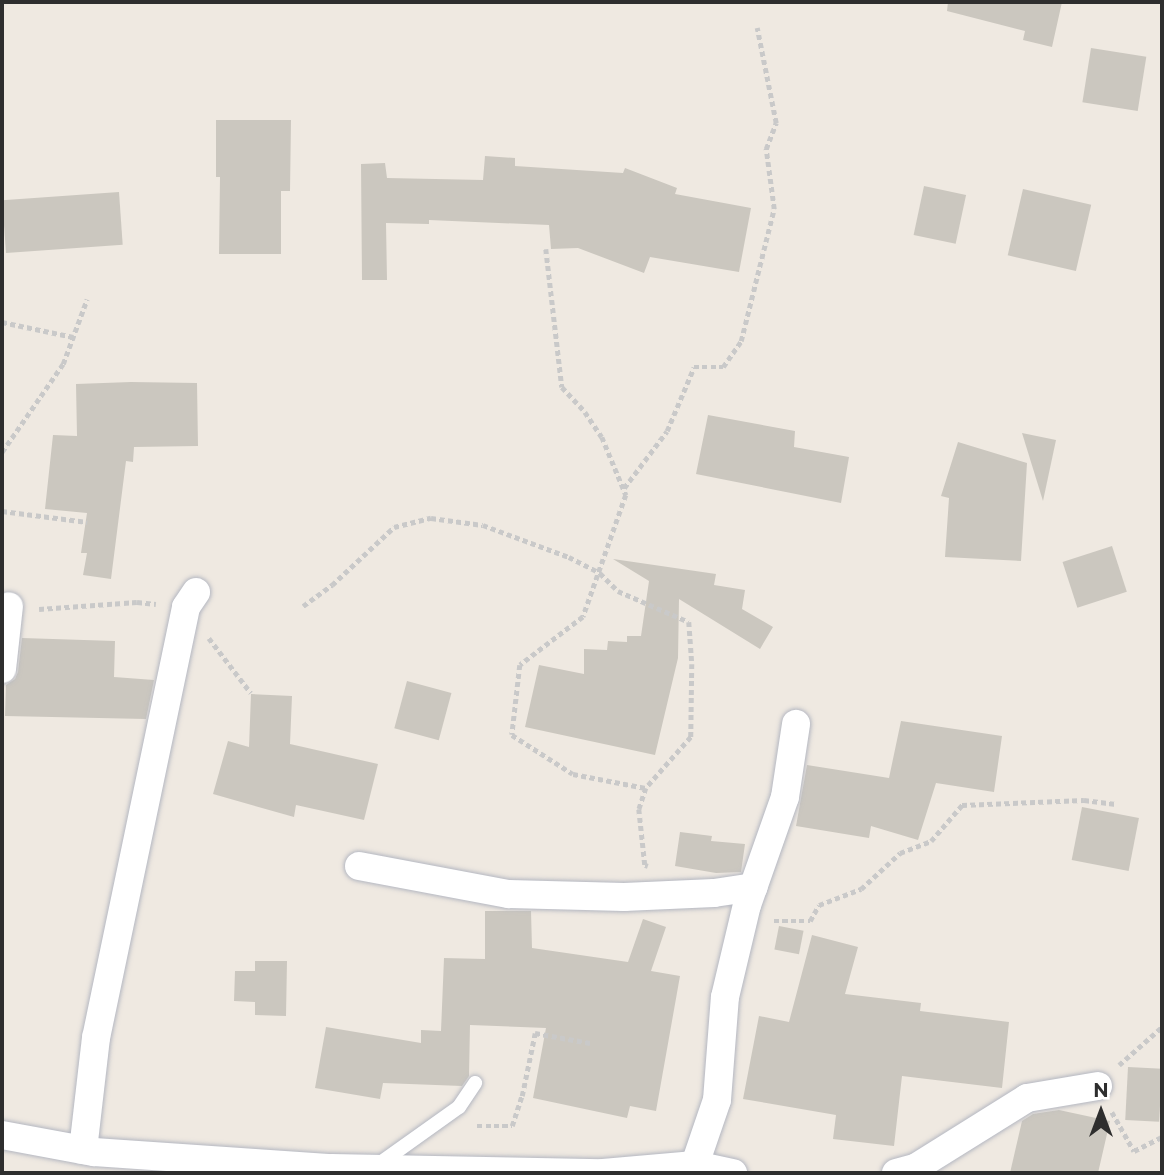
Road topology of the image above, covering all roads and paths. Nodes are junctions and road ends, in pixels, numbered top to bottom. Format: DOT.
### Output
graph roads {
  1 [pos="757,28"];
  2 [pos="546,249"];
  3 [pos="87,299"];
  4 [pos="2,322"];
  5 [pos="73,337"];
  6 [pos="2,452"];
  7 [pos="623,488"];
  8 [pos="2,511"];
  9 [pos="87,522"];
  10 [pos="600,573"];
  11 [pos="191,600"];
  12 [pos="9,606"];
  13 [pos="303,606"];
  14 [pos="2,669"];
  15 [pos="251,693"];
  16 [pos="796,723"];
  17 [pos="646,788"];
  18 [pos="1116,804"];
  19 [pos="359,866"];
  20 [pos="656,870"];
  21 [pos="754,887"];
  22 [pos="744,920"];
  23 [pos="1162,1027"];
  24 [pos="590,1043"];
  25 [pos="475,1083"];
  26 [pos="1097,1087"];
  27 [pos="477,1126"];
  28 [pos="2,1135"];
  29 [pos="1162,1137"];
  30 [pos="83,1150"];
  31 [pos="372,1168"];
  32 [pos="693,1169"];
  33 [pos="479,1170"];
  34 [pos="603,1173"];
  35 [pos="733,1173"];
  36 [pos="896,1173"];
  1 -- 7 [label="path"];
  2 -- 7 [label="path"];
  3 -- 5 [label="path"];
  4 -- 5 [label="path"];
  5 -- 6 [label="path"];
  7 -- 10 [label="path"];
  8 -- 9 [label="path"];
  10 -- 13 [label="path"];
  10 -- 17 [label="path"];
  10 -- 17 [label="path"];
  11 -- 12 [label="path"];
  11 -- 15 [label="path"];
  11 -- 30 [label="street"];
  12 -- 14 [label="street"];
  16 -- 21 [label="street"];
  17 -- 20 [label="path"];
  18 -- 22 [label="path"];
  19 -- 21 [label="street"];
  21 -- 22 [label="street"];
  22 -- 32 [label="street"];
  23 -- 26 [label="path"];
  24 -- 27 [label="path"];
  25 -- 27 [label="path"];
  25 -- 31 [label="lane"];
  26 -- 29 [label="path"];
  26 -- 36 [label="street"];
  27 -- 33 [label="path"];
  28 -- 30 [label="street"];
  30 -- 31 [label="street"];
  31 -- 33 [label="street"];
  32 -- 34 [label="street"];
  32 -- 35 [label="street"];
  33 -- 34 [label="street"];
}
